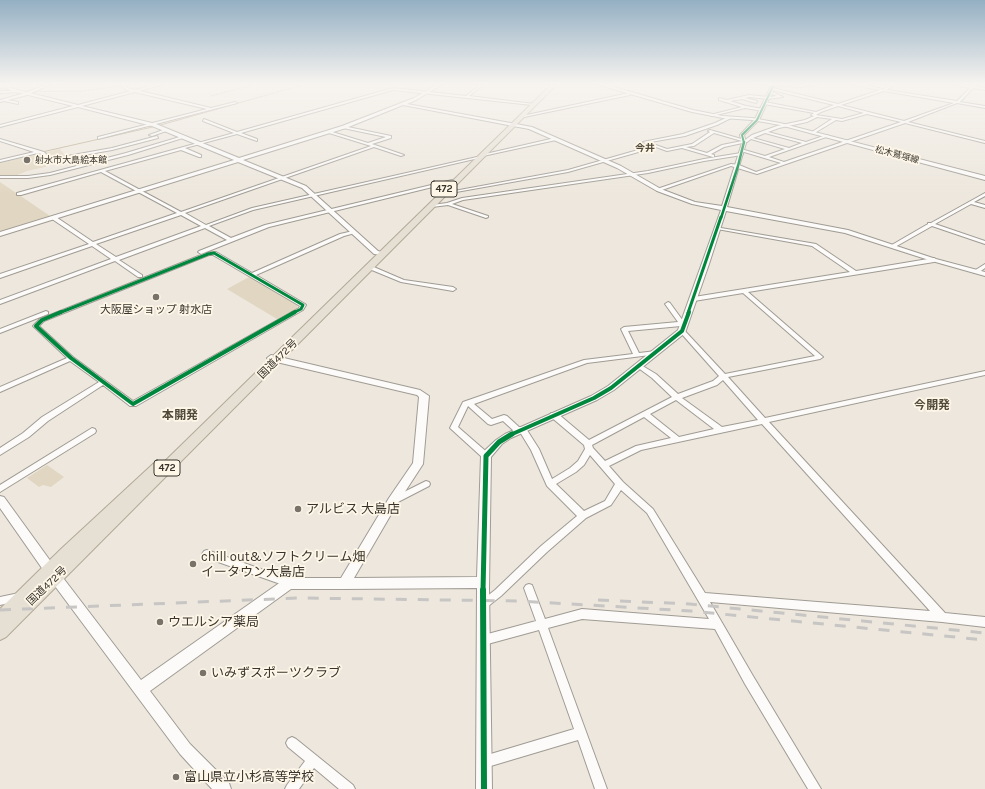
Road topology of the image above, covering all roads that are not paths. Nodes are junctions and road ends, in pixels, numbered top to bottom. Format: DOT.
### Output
graph roads {
  1 [pos="20,121"];
  2 [pos="137,121"];
  3 [pos="169,121"];
  4 [pos="206,121"];
  5 [pos="280,121"];
  6 [pos="360,121"];
  7 [pos="495,121"];
  8 [pos="516,121"];
  9 [pos="517,121"];
  10 [pos="722,121"];
  11 [pos="756,121"];
  12 [pos="761,121"];
  13 [pos="806,121"];
  14 [pos="832,121"];
  15 [pos="900,121"];
  16 [pos="907,121"];
  17 [pos="904,122"];
  18 [pos="513,124"];
  19 [pos="154,125"];
  20 [pos="0,126"];
  21 [pos="785,126"];
  22 [pos="344,127"];
  23 [pos="702,129"];
  24 [pos="167,130"];
  25 [pos="330,132"];
  26 [pos="713,132"];
  27 [pos="766,132"];
  28 [pos="813,132"];
  29 [pos="237,133"];
  30 [pos="827,136"];
  31 [pos="157,137"];
  32 [pos="184,137"];
  33 [pos="100,138"];
  34 [pos="750,138"];
  35 [pos="555,139"];
  36 [pos="0,140"];
  37 [pos="256,140"];
  38 [pos="743,140"];
  39 [pos="168,142"];
  40 [pos="846,142"];
  41 [pos="985,142"];
  42 [pos="199,143"];
  43 [pos="806,143"];
  44 [pos="369,144"];
  45 [pos="375,146"];
  46 [pos="656,146"];
  47 [pos="112,147"];
  48 [pos="682,147"];
  49 [pos="182,148"];
  50 [pos="789,149"];
  51 [pos="38,152"];
  52 [pos="742,152"];
  53 [pos="84,154"];
  54 [pos="708,154"];
  55 [pos="124,155"];
  56 [pos="402,155"];
  57 [pos="200,156"];
  58 [pos="116,157"];
  59 [pos="480,157"];
  60 [pos="766,157"];
  61 [pos="719,158"];
  62 [pos="239,160"];
  63 [pos="0,161"];
  64 [pos="605,161"];
  65 [pos="98,162"];
  66 [pos="129,163"];
  67 [pos="784,163"];
  68 [pos="738,166"];
  69 [pos="102,171"];
  70 [pos="50,174"];
  71 [pos="631,175"];
  72 [pos="0,177"];
  73 [pos="282,178"];
  74 [pos="985,178"];
  75 [pos="452,181"];
  76 [pos="62,182"];
  77 [pos="659,190"];
  78 [pos="139,191"];
  79 [pos="445,193"];
  80 [pos="19,194"];
  81 [pos="985,194"];
  82 [pos="314,195"];
  83 [pos="971,202"];
  84 [pos="448,204"];
  85 [pos="432,206"];
  86 [pos="985,207"];
  87 [pos="724,209"];
  88 [pos="330,211"];
  89 [pos="181,214"];
  90 [pos="486,216"];
  91 [pos="54,218"];
  92 [pos="930,224"];
  93 [pos="205,226"];
  94 [pos="717,228"];
  95 [pos="353,232"];
  96 [pos="0,234"];
  97 [pos="231,240"];
  98 [pos="985,243"];
  99 [pos="92,244"];
  100 [pos="893,246"];
  101 [pos="379,254"];
  102 [pos="114,259"];
  103 [pos="934,260"];
  104 [pos="985,266"];
  105 [pos="369,267"];
  106 [pos="976,272"];
  107 [pos="855,273"];
  108 [pos="985,274"];
  109 [pos="252,275"];
  110 [pos="0,276"];
  111 [pos="140,276"];
  112 [pos="453,290"];
  113 [pos="744,291"];
  114 [pos="694,298"];
  115 [pos="0,302"];
  116 [pos="668,304"];
  117 [pos="682,327"];
  118 [pos="0,332"];
  119 [pos="656,353"];
  120 [pos="637,355"];
  121 [pos="71,358"];
  122 [pos="274,359"];
  123 [pos="639,366"];
  124 [pos="985,373"];
  125 [pos="723,376"];
  126 [pos="103,382"];
  127 [pos="0,390"];
  128 [pos="676,397"];
  129 [pos="469,403"];
  130 [pos="645,414"];
  131 [pos="554,415"];
  132 [pos="763,421"];
  133 [pos="92,430"];
  134 [pos="520,430"];
  135 [pos="720,430"];
  136 [pos="677,439"];
  137 [pos="589,446"];
  138 [pos="0,452"];
  139 [pos="486,456"];
  140 [pos="604,465"];
  141 [pos="426,484"];
  142 [pos="550,484"];
  143 [pos="620,484"];
  144 [pos="0,489"];
  145 [pos="0,500"];
  146 [pos="393,501"];
  147 [pos="583,516"];
  148 [pos="207,554"];
  149 [pos="53,574"];
  150 [pos="483,582"];
  151 [pos="288,583"];
  152 [pos="344,584"];
  153 [pos="38,587"];
  154 [pos="529,588"];
  155 [pos="19,597"];
  156 [pos="702,597"];
  157 [pos="0,601"];
  158 [pos="484,604"];
  159 [pos="0,612"];
  160 [pos="942,617"];
  161 [pos="0,620"];
  162 [pos="985,622"];
  163 [pos="718,624"];
  164 [pos="542,625"];
  165 [pos="0,632"];
  166 [pos="484,640"];
  167 [pos="0,641"];
  168 [pos="140,689"];
  169 [pos="581,733"];
  170 [pos="292,743"];
  171 [pos="313,760"];
  172 [pos="484,762"];
  173 [pos="222,789"];
  174 [pos="291,789"];
  175 [pos="349,789"];
  176 [pos="484,789"];
  177 [pos="601,789"];
  178 [pos="815,789"];
  1 -- 20 [label="street"];
  2 -- 19 [label="street"];
  3 -- 19 [label="street"];
  4 -- 29 [label="street"];
  5 -- 29 [label="street"];
  6 -- 22 [label="street"];
  7 -- 18 [label="street"];
  8 -- 18 [label="highway, 国道472号 / 472"];
  9 -- 18 [label="highway, 国道472号 / 472"];
  10 -- 23 [label="street"];
  11 -- 38 [label="street"];
  12 -- 21 [label="main road, 松木鷲塚線"];
  13 -- 21 [label="street"];
  14 -- 28 [label="street"];
  15 -- 17 [label="street"];
  16 -- 17 [label="street"];
  17 -- 40 [label="street"];
  17 -- 41 [label="street"];
  18 -- 35 [label="street"];
  18 -- 59 [label="highway, 国道472号 / 472"];
  19 -- 24 [label="street"];
  19 -- 33 [label="street"];
  21 -- 27 [label="street"];
  21 -- 28 [label="main road, 松木鷲塚線"];
  22 -- 25 [label="street"];
  22 -- 44 [label="street"];
  23 -- 26 [label="street"];
  23 -- 46 [label="street"];
  24 -- 31 [label="street"];
  24 -- 32 [label="street"];
  25 -- 44 [label="street"];
  25 -- 62 [label="street"];
  26 -- 38 [label="street"];
  26 -- 48 [label="street"];
  27 -- 34 [label="street"];
  27 -- 43 [label="street"];
  28 -- 30 [label="main road, 松木鷲塚線"];
  29 -- 37 [label="street"];
  29 -- 42 [label="street"];
  30 -- 40 [label="main road, 松木鷲塚線"];
  30 -- 43 [label="street"];
  31 -- 39 [label="street"];
  31 -- 47 [label="street"];
  32 -- 39 [label="street"];
  32 -- 42 [label="street"];
  34 -- 38 [label="street"];
  34 -- 50 [label="street"];
  35 -- 59 [label="street"];
  35 -- 64 [label="street"];
  36 -- 51 [label="street"];
  38 -- 52 [label="street"];
  38 -- 54 [label="street"];
  39 -- 49 [label="street"];
  39 -- 55 [label="street"];
  40 -- 67 [label="street"];
  40 -- 74 [label="main road, 松木鷲塚線"];
  42 -- 49 [label="street"];
  42 -- 62 [label="street"];
  43 -- 50 [label="street"];
  44 -- 45 [label="street"];
  45 -- 56 [label="street"];
  45 -- 73 [label="street"];
  46 -- 48 [label="street"];
  46 -- 64 [label="street"];
  47 -- 53 [label="street"];
  47 -- 55 [label="street"];
  48 -- 54 [label="street"];
  49 -- 57 [label="street"];
  49 -- 66 [label="street"];
  50 -- 60 [label="street"];
  51 -- 53 [label="street"];
  51 -- 63 [label="street"];
  52 -- 60 [label="street"];
  52 -- 61 [label="street"];
  52 -- 68 [label="street"];
  53 -- 65 [label="street"];
  54 -- 61 [label="street"];
  55 -- 58 [label="street"];
  58 -- 65 [label="street"];
  58 -- 66 [label="street"];
  59 -- 75 [label="highway, 国道472号 / 472"];
  59 -- 79 [label="highway, 国道472号 / 472"];
  59 -- 82 [label="street"];
  60 -- 67 [label="street"];
  61 -- 71 [label="street"];
  62 -- 73 [label="street"];
  62 -- 78 [label="street"];
  64 -- 71 [label="street"];
  64 -- 79 [label="street"];
  65 -- 70 [label="street"];
  66 -- 69 [label="street"];
  67 -- 68 [label="street"];
  68 -- 77 [label="street"];
  68 -- 87 [label="street"];
  69 -- 76 [label="street"];
  69 -- 78 [label="street"];
  70 -- 72 [label="street"];
  70 -- 76 [label="street"];
  71 -- 77 [label="street"];
  71 -- 84 [label="street"];
  73 -- 82 [label="street"];
  73 -- 89 [label="street"];
  75 -- 88 [label="street"];
  75 -- 101 [label="highway, 国道472号 / 472"];
  76 -- 80 [label="street"];
  77 -- 87 [label="street"];
  78 -- 89 [label="street"];
  78 -- 91 [label="street"];
  79 -- 85 [label="highway, 国道472号 / 472"];
  81 -- 83 [label="street"];
  82 -- 88 [label="street"];
  82 -- 93 [label="street"];
  83 -- 86 [label="street"];
  83 -- 92 [label="street"];
  84 -- 85 [label="street"];
  84 -- 90 [label="street"];
  85 -- 101 [label="highway, 国道472号 / 472"];
  87 -- 94 [label="street"];
  87 -- 100 [label="street"];
  88 -- 95 [label="street"];
  88 -- 97 [label="street"];
  89 -- 93 [label="street"];
  89 -- 99 [label="street"];
  91 -- 96 [label="street"];
  91 -- 99 [label="street"];
  92 -- 98 [label="street"];
  92 -- 100 [label="street"];
  93 -- 97 [label="street"];
  93 -- 102 [label="street"];
  94 -- 107 [label="street"];
  94 -- 114 [label="street"];
  95 -- 101 [label="street"];
  95 -- 109 [label="street"];
  97 -- 111 [label="street"];
  99 -- 102 [label="street"];
  99 -- 110 [label="street"];
  100 -- 103 [label="street"];
  101 -- 105 [label="highway, 国道472号 / 472"];
  101 -- 122 [label="highway, 国道472号 / 472"];
  102 -- 111 [label="street"];
  102 -- 115 [label="street"];
  103 -- 106 [label="street"];
  103 -- 107 [label="street"];
  104 -- 106 [label="street"];
  105 -- 112 [label="street"];
  105 -- 122 [label="highway, 国道472号 / 472"];
  106 -- 108 [label="street"];
  107 -- 113 [label="street"];
  109 -- 121 [label="street"];
  109 -- 126 [label="street"];
  111 -- 118 [label="street"];
  113 -- 114 [label="street"];
  113 -- 125 [label="street"];
  114 -- 117 [label="street"];
  116 -- 117 [label="street"];
  117 -- 119 [label="street"];
  117 -- 120 [label="street"];
  117 -- 125 [label="street"];
  119 -- 120 [label="street"];
  119 -- 123 [label="street"];
  120 -- 129 [label="street"];
  121 -- 126 [label="street"];
  121 -- 127 [label="street"];
  122 -- 146 [label="street"];
  122 -- 149 [label="highway, 国道472号 / 472"];
  123 -- 128 [label="street"];
  123 -- 131 [label="street"];
  124 -- 132 [label="street"];
  125 -- 128 [label="street"];
  125 -- 132 [label="street"];
  126 -- 138 [label="street"];
  128 -- 130 [label="street"];
  128 -- 135 [label="street"];
  129 -- 134 [label="street"];
  129 -- 139 [label="street"];
  130 -- 136 [label="street"];
  130 -- 137 [label="street"];
  131 -- 134 [label="street"];
  131 -- 137 [label="street"];
  132 -- 135 [label="street"];
  132 -- 160 [label="street"];
  133 -- 144 [label="street"];
  134 -- 139 [label="street"];
  134 -- 142 [label="street"];
  135 -- 136 [label="street"];
  136 -- 140 [label="street"];
  137 -- 140 [label="street"];
  137 -- 142 [label="street"];
  139 -- 150 [label="street"];
  140 -- 143 [label="street"];
  141 -- 146 [label="street"];
  142 -- 147 [label="street"];
  143 -- 147 [label="street"];
  143 -- 156 [label="street"];
  145 -- 149 [label="street"];
  146 -- 152 [label="street"];
  147 -- 158 [label="street"];
  148 -- 151 [label="street"];
  149 -- 153 [label="highway, 国道472号 / 472"];
  149 -- 168 [label="street"];
  150 -- 152 [label="street"];
  150 -- 158 [label="street"];
  151 -- 152 [label="street"];
  151 -- 168 [label="street"];
  153 -- 155 [label="highway"];
  153 -- 161 [label="highway, 国道472号 / 472"];
  153 -- 165 [label="highway, 国道472号 / 472"];
  153 -- 167 [label="highway"];
  154 -- 164 [label="street"];
  155 -- 157 [label="street"];
  155 -- 159 [label="highway"];
  156 -- 160 [label="street"];
  156 -- 163 [label="street"];
  158 -- 166 [label="street"];
  160 -- 162 [label="street"];
  163 -- 164 [label="street"];
  163 -- 178 [label="street"];
  164 -- 166 [label="street"];
  164 -- 169 [label="street"];
  166 -- 172 [label="street"];
  168 -- 173 [label="street"];
  169 -- 172 [label="street"];
  169 -- 177 [label="street"];
  170 -- 171 [label="street"];
  171 -- 174 [label="street"];
  171 -- 175 [label="street"];
  172 -- 176 [label="street"];
}
